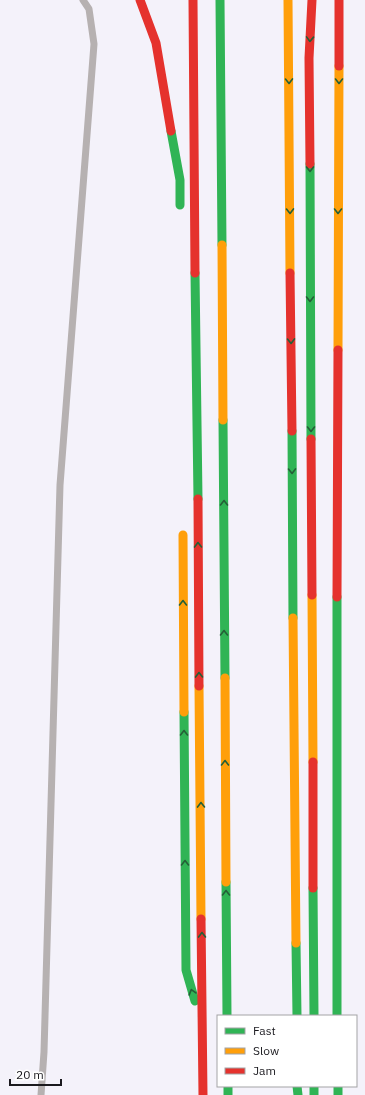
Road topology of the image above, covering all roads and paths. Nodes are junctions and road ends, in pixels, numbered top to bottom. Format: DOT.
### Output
graph roads {
  1 [pos="83,0"];
  2 [pos="140,0"];
  3 [pos="192,0"];
  4 [pos="220,0"];
  5 [pos="288,0"];
  6 [pos="312,0"];
  7 [pos="339,0"];
  8 [pos="180,212"];
  9 [pos="182,523"];
  10 [pos="227,1015"];
  11 [pos="297,1015"];
  12 [pos="314,1015"];
  13 [pos="338,1015"];
  14 [pos="203,1030"];
  15 [pos="41,1095"];
  16 [pos="203,1095"];
  1 -- 15 [label="lane"];
  2 -- 8 [label="highway"];
  14 -- 3 [label="highway, one-way"];
  10 -- 4 [label="highway, one-way"];
  5 -- 11 [label="highway, one-way"];
  6 -- 12 [label="highway, one-way"];
  7 -- 13 [label="highway, one-way"];
  14 -- 9 [label="highway, one-way"];
  14 -- 16 [label="highway"];
}
